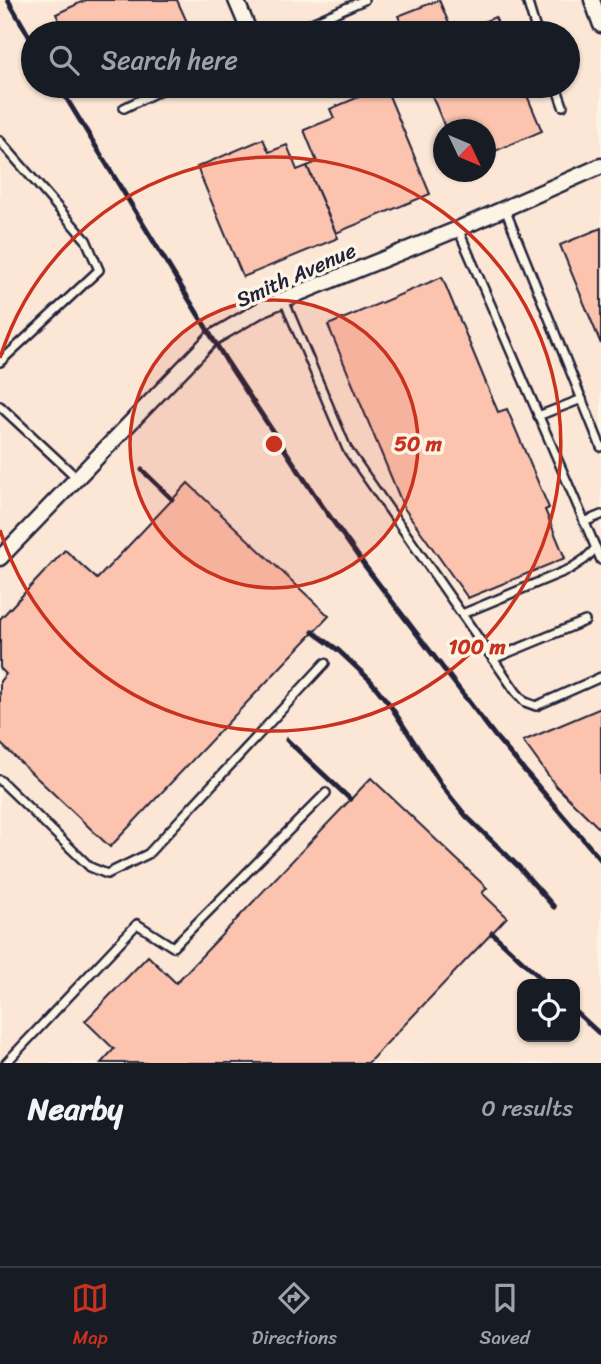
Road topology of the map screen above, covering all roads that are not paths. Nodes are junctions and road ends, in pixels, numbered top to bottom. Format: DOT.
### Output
graph roads {
  1 [pos="236,0"];
  2 [pos="364,0"];
  3 [pos="527,0"];
  4 [pos="592,0"];
  5 [pos="245,21"];
  6 [pos="316,21"];
  7 [pos="533,21"];
  8 [pos="601,24"];
  9 [pos="144,98"];
  10 [pos="560,98"];
  11 [pos="563,106"];
  12 [pos="124,108"];
  13 [pos="0,141"];
  14 [pos="601,166"];
  15 [pos="505,209"];
  16 [pos="458,229"];
  17 [pos="284,300"];
  18 [pos="0,362"];
  19 [pos="582,399"];
  20 [pos="0,405"];
  21 [pos="538,416"];
  22 [pos="601,447"];
  23 [pos="77,478"];
  24 [pos="601,516"];
  25 [pos="584,522"];
  26 [pos="596,548"];
  27 [pos="0,558"];
  28 [pos="601,560"];
  29 [pos="462,614"];
  30 [pos="585,621"];
  31 [pos="493,659"];
  32 [pos="326,663"];
  33 [pos="601,677"];
  34 [pos="0,780"];
  35 [pos="326,793"];
  36 [pos="6,1063"];
  1 -- 5 [label="street"];
  2 -- 6 [label="lane"];
  3 -- 7 [label="lane"];
  4 -- 8 [label="street"];
  9 -- 12 [label="lane"];
  10 -- 11 [label="lane"];
  13 -- 18 [label="lane"];
  14 -- 15 [label="street, Smith Avenue"];
  15 -- 16 [label="street, Smith Avenue"];
  15 -- 19 [label="lane"];
  16 -- 17 [label="street, Smith Avenue"];
  16 -- 21 [label="lane"];
  17 -- 23 [label="street, Smith Avenue"];
  17 -- 29 [label="lane"];
  19 -- 21 [label="lane"];
  19 -- 22 [label="lane"];
  20 -- 23 [label="lane"];
  21 -- 25 [label="lane"];
  23 -- 27 [label="street, Smith Avenue"];
  24 -- 25 [label="lane"];
  25 -- 26 [label="lane"];
  26 -- 28 [label="lane"];
  26 -- 29 [label="lane"];
  29 -- 31 [label="lane"];
  30 -- 31 [label="lane"];
  31 -- 33 [label="lane"];
  32 -- 34 [label="lane"];
  35 -- 36 [label="lane"];
}
